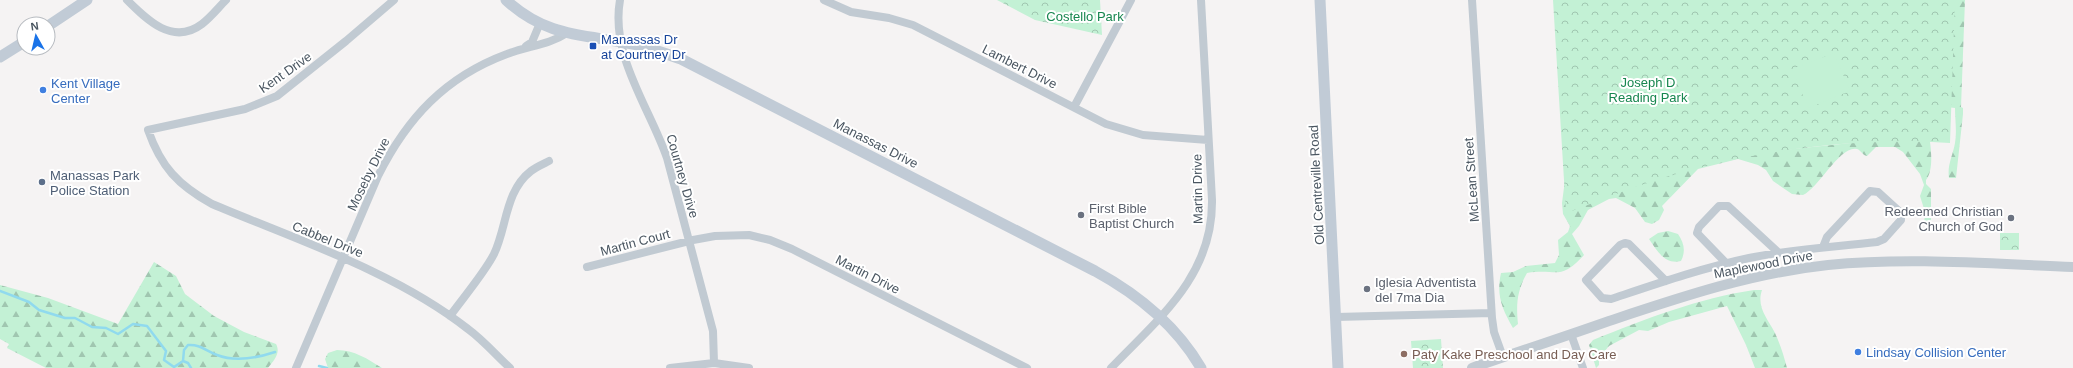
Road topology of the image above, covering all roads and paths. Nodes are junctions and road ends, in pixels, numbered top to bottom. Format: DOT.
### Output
graph roads {
  1 [pos="87,0"];
  2 [pos="127,0"];
  3 [pos="226,0"];
  4 [pos="394,0"];
  5 [pos="506,0"];
  6 [pos="620,0"];
  7 [pos="824,0"];
  8 [pos="1131,0"];
  9 [pos="1201,0"];
  10 [pos="1320,0"];
  11 [pos="1472,0"];
  12 [pos="56,21"];
  13 [pos="540,23"];
  14 [pos="567,33"];
  15 [pos="622,42"];
  16 [pos="526,46"];
  17 [pos="16,47"];
  18 [pos="0,58"];
  19 [pos="1074,107"];
  20 [pos="148,130"];
  21 [pos="1208,140"];
  22 [pos="549,161"];
  23 [pos="689,241"];
  24 [pos="1823,247"];
  25 [pos="1798,251"];
  26 [pos="1779,253"];
  27 [pos="343,259"];
  28 [pos="1726,263"];
  29 [pos="587,267"];
  30 [pos="2073,267"];
  31 [pos="1801,269"];
  32 [pos="1666,281"];
  33 [pos="1491,313"];
  34 [pos="450,316"];
  35 [pos="1161,316"];
  36 [pos="1336,317"];
  37 [pos="1571,334"];
  38 [pos="1503,357"];
  39 [pos="714,363"];
  40 [pos="296,368"];
  41 [pos="510,368"];
  42 [pos="670,368"];
  43 [pos="749,368"];
  44 [pos="1027,368"];
  45 [pos="1111,368"];
  46 [pos="1201,368"];
  47 [pos="1338,368"];
  48 [pos="1472,368"];
  49 [pos="1583,368"];
  1 -- 12 [label="main road"];
  2 -- 3 [label="street"];
  4 -- 20 [label="street, Kent Drive"];
  5 -- 13 [label="main road, Manassas Drive"];
  6 -- 15 [label="street, Courtney Drive"];
  7 -- 19 [label="street, Lambert Drive"];
  8 -- 19 [label="street"];
  9 -- 21 [label="street, Martin Drive"];
  10 -- 36 [label="main road, Old Centreville Road"];
  11 -- 33 [label="street, McLean Street"];
  13 -- 14 [label="main road, Manassas Drive"];
  13 -- 16 [label="street"];
  14 -- 15 [label="main road, Manassas Drive"];
  14 -- 16 [label="street, Moseby Drive"];
  15 -- 23 [label="street, Courtney Drive"];
  15 -- 35 [label="main road, Manassas Drive"];
  16 -- 27 [label="street, Moseby Drive"];
  17 -- 18 [label="main road"];
  19 -- 21 [label="street, Lambert Drive"];
  20 -- 27 [label="street, Cabbel Drive"];
  21 -- 35 [label="street, Martin Drive"];
  22 -- 34 [label="street"];
  23 -- 29 [label="street, Martin Court"];
  23 -- 39 [label="street, Courtney Drive"];
  23 -- 44 [label="street, Martin Drive"];
  24 -- 24 [label="street"];
  24 -- 25 [label="street"];
  25 -- 26 [label="street"];
  25 -- 31 [label="street"];
  26 -- 28 [label="street"];
  26 -- 28 [label="street"];
  27 -- 34 [label="street, Cabbel Drive"];
  27 -- 40 [label="street, Moseby Drive"];
  28 -- 32 [label="street"];
  30 -- 31 [label="street, Maplewood Drive"];
  31 -- 37 [label="street, Maplewood Drive"];
  32 -- 32 [label="street"];
  33 -- 36 [label="street"];
  33 -- 38 [label="street, McLean Street"];
  34 -- 41 [label="street, Cabbel Drive"];
  35 -- 45 [label="street, Martin Drive"];
  35 -- 46 [label="main road, Manassas Drive"];
  36 -- 47 [label="main road, Old Centreville Road"];
  37 -- 38 [label="street, Maplewood Drive"];
  37 -- 49 [label="street"];
  38 -- 48 [label="street, Maplewood Drive"];
  39 -- 42 [label="street"];
  39 -- 43 [label="street"];
}
